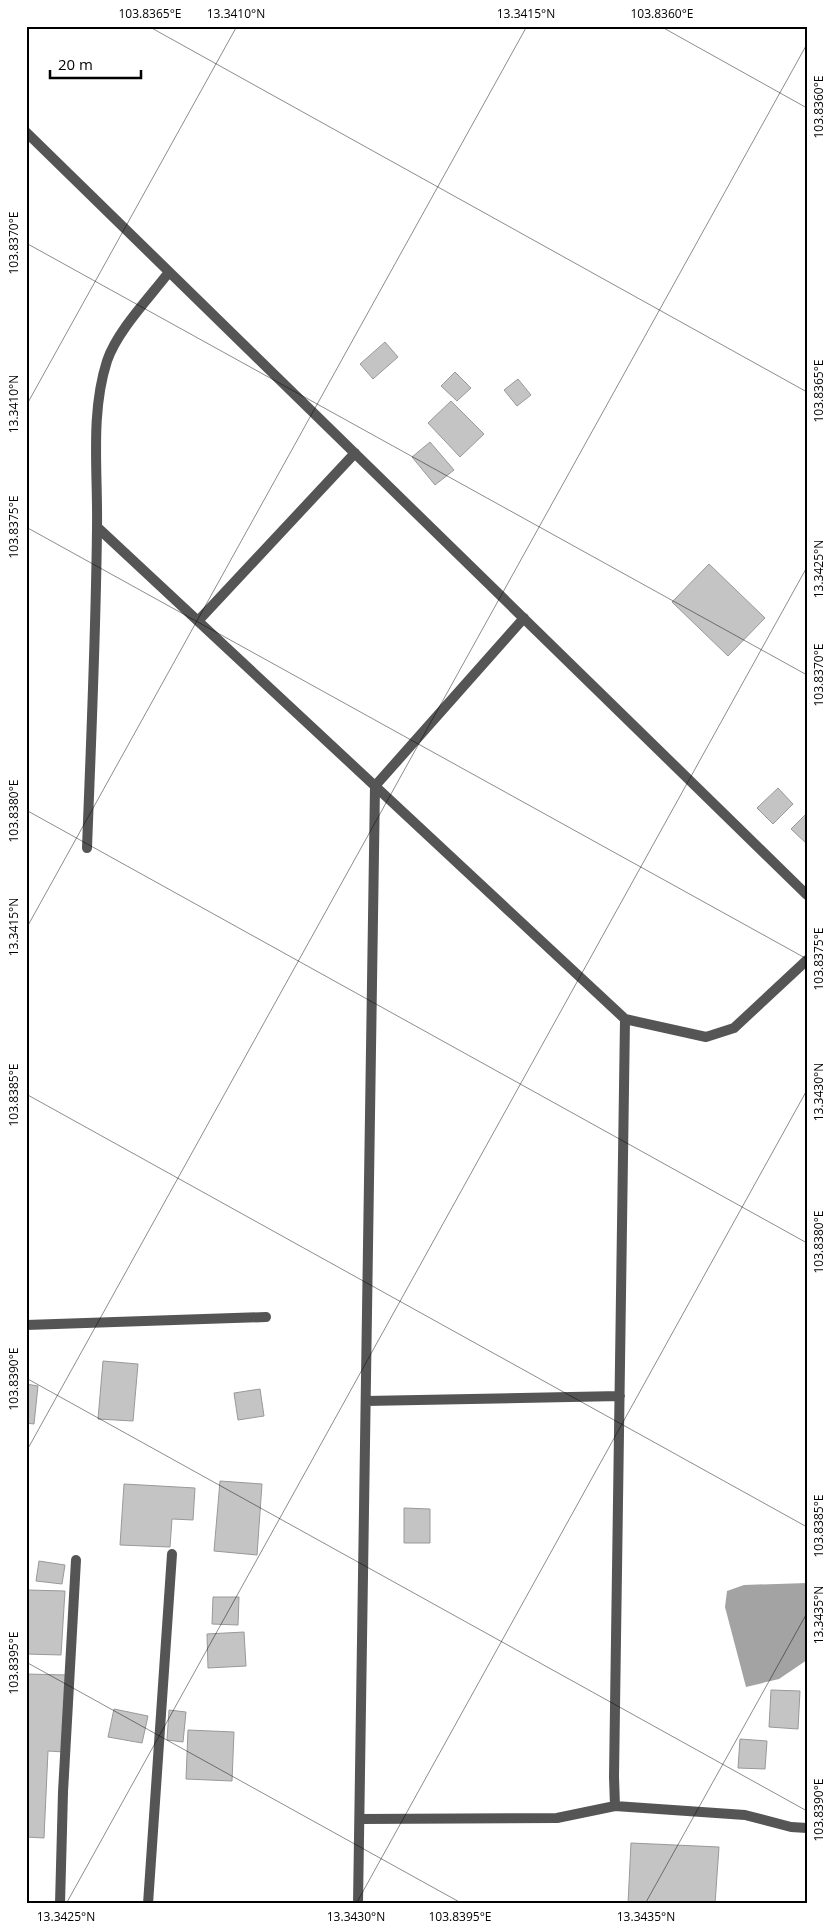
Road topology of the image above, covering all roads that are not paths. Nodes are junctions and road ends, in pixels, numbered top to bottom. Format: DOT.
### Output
graph roads {
  1 [pos="26,132"];
  2 [pos="169,272"];
  3 [pos="355,453"];
  4 [pos="97,527"];
  5 [pos="524,618"];
  6 [pos="198,621"];
  7 [pos="375,786"];
  8 [pos="87,848"];
  9 [pos="807,895"];
  10 [pos="807,960"];
  11 [pos="625,1019"];
  12 [pos="266,1317"];
  13 [pos="26,1325"];
  14 [pos="620,1396"];
  15 [pos="366,1401"];
  16 [pos="172,1554"];
  17 [pos="76,1560"];
  18 [pos="615,1806"];
  19 [pos="360,1819"];
  20 [pos="807,1828"];
  21 [pos="60,1904"];
  22 [pos="148,1904"];
  23 [pos="358,1904"];
  1 -- 2 [label="street"];
  2 -- 3 [label="street"];
  2 -- 4 [label="street"];
  3 -- 5 [label="street"];
  3 -- 6 [label="street"];
  4 -- 6 [label="street"];
  4 -- 8 [label="street"];
  5 -- 7 [label="street"];
  5 -- 9 [label="street"];
  6 -- 7 [label="street"];
  7 -- 11 [label="street"];
  7 -- 15 [label="street"];
  10 -- 11 [label="street"];
  11 -- 14 [label="street"];
  12 -- 13 [label="street"];
  14 -- 15 [label="street"];
  14 -- 18 [label="street"];
  15 -- 19 [label="street"];
  16 -- 22 [label="street"];
  17 -- 21 [label="street"];
  18 -- 19 [label="street"];
  18 -- 20 [label="street"];
  19 -- 23 [label="street"];
}
